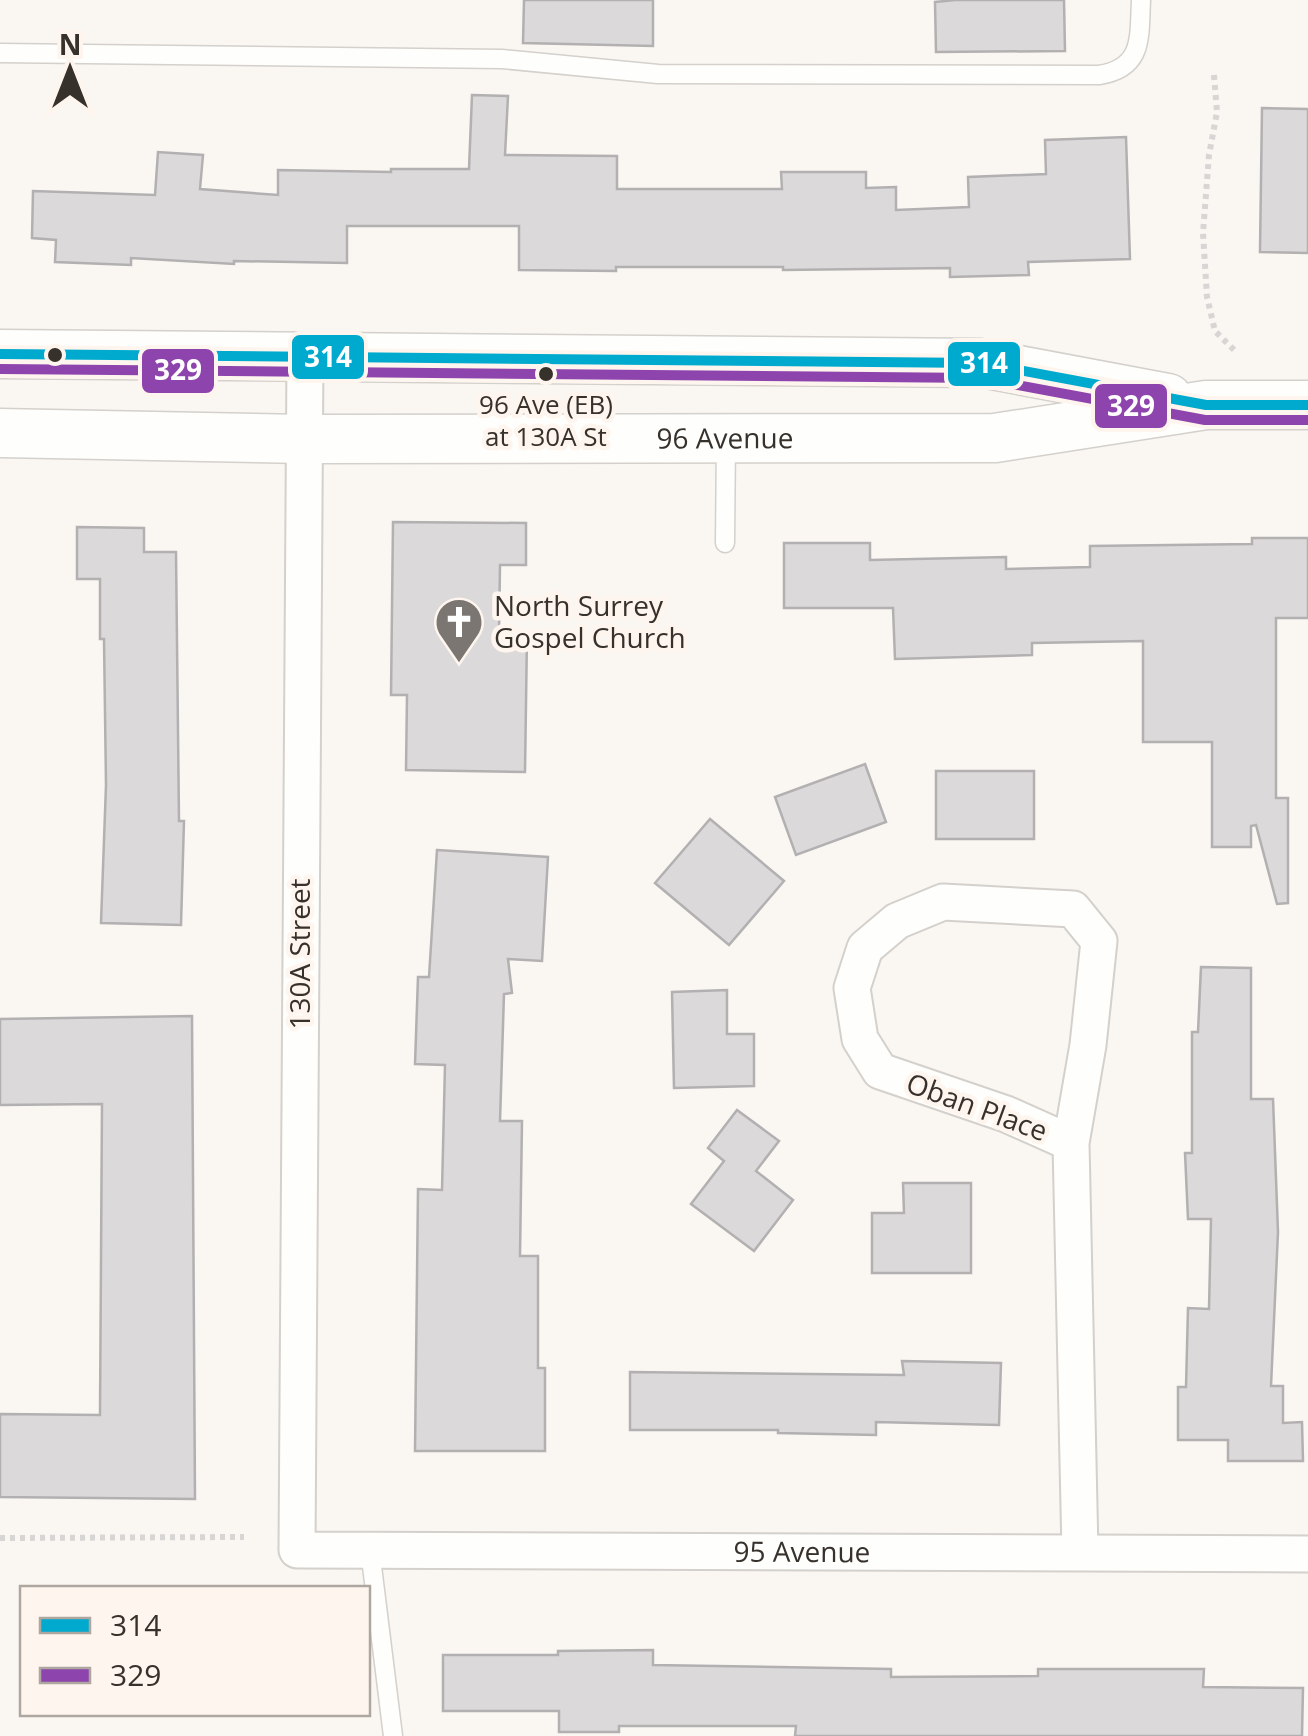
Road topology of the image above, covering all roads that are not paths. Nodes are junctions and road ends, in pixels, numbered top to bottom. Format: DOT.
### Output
graph roads {
  1 [pos="1141,0"];
  2 [pos="0,53"];
  3 [pos="0,354"];
  4 [pos="305,357"];
  5 [pos="1206,405"];
  6 [pos="1308,405"];
  7 [pos="0,432"];
  8 [pos="303,438"];
  9 [pos="726,438"];
  10 [pos="725,543"];
  11 [pos="1071,1143"];
  12 [pos="298,1550"];
  13 [pos="370,1550"];
  14 [pos="1080,1552"];
  15 [pos="1308,1554"];
  16 [pos="393,1736"];
  1 -- 2 [label="lane"];
  3 -- 4 [label="main road, 96 Avenue"];
  4 -- 5 [label="main road, 96 Avenue"];
  4 -- 8 [label="street, 130A Street"];
  5 -- 6 [label="main road, 96 Avenue"];
  5 -- 9 [label="main road, 96 Avenue"];
  7 -- 8 [label="main road, 96 Avenue"];
  8 -- 9 [label="main road, 96 Avenue"];
  8 -- 12 [label="street, 130A Street"];
  9 -- 10 [label="lane"];
  11 -- 11 [label="street, Oban Place"];
  11 -- 14 [label="street, Oban Place"];
  12 -- 13 [label="street, 95 Avenue"];
  13 -- 14 [label="street, 95 Avenue"];
  13 -- 16 [label="lane"];
  14 -- 15 [label="street, 95 Avenue"];
}
